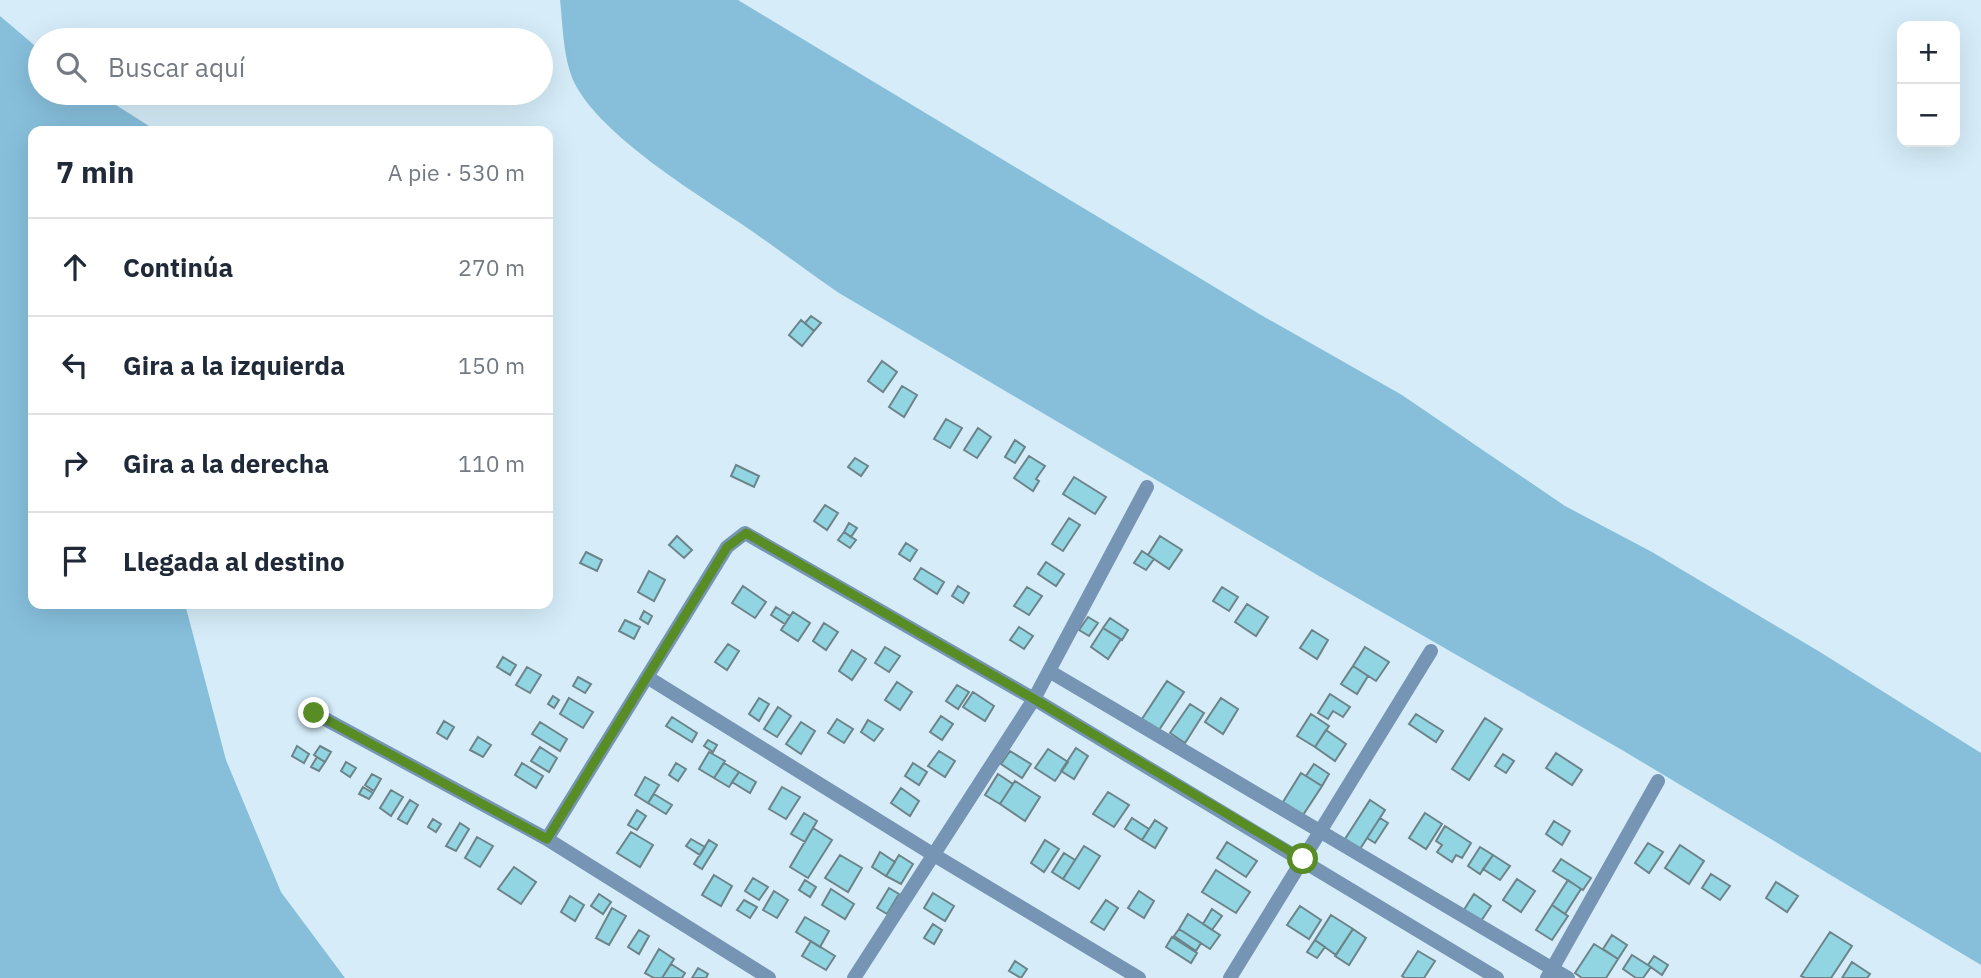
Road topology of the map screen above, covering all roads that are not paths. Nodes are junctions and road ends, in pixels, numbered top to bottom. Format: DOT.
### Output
graph roads {
  1 [pos="1147,487"];
  2 [pos="1432,651"];
  3 [pos="1049,671"];
  4 [pos="648,677"];
  5 [pos="1034,699"];
  6 [pos="314,713"];
  7 [pos="1658,781"];
  8 [pos="1320,831"];
  9 [pos="547,839"];
  10 [pos="934,855"];
  11 [pos="1303,859"];
  12 [pos="1549,973"];
  13 [pos="769,978"];
  14 [pos="854,978"];
  15 [pos="1139,978"];
  16 [pos="1230,978"];
  17 [pos="1497,978"];
  18 [pos="1568,978"];
  1 -- 3 [label="street"];
  2 -- 8 [label="street"];
  3 -- 5 [label="street"];
  3 -- 8 [label="street"];
  4 -- 5 [label="street"];
  4 -- 9 [label="street"];
  4 -- 10 [label="street"];
  5 -- 10 [label="street"];
  5 -- 11 [label="street"];
  6 -- 9 [label="street"];
  7 -- 12 [label="street"];
  8 -- 11 [label="street"];
  8 -- 12 [label="street"];
  9 -- 13 [label="street"];
  10 -- 14 [label="street"];
  10 -- 15 [label="street"];
  11 -- 16 [label="street"];
  11 -- 17 [label="street"];
  12 -- 18 [label="street"];
}
